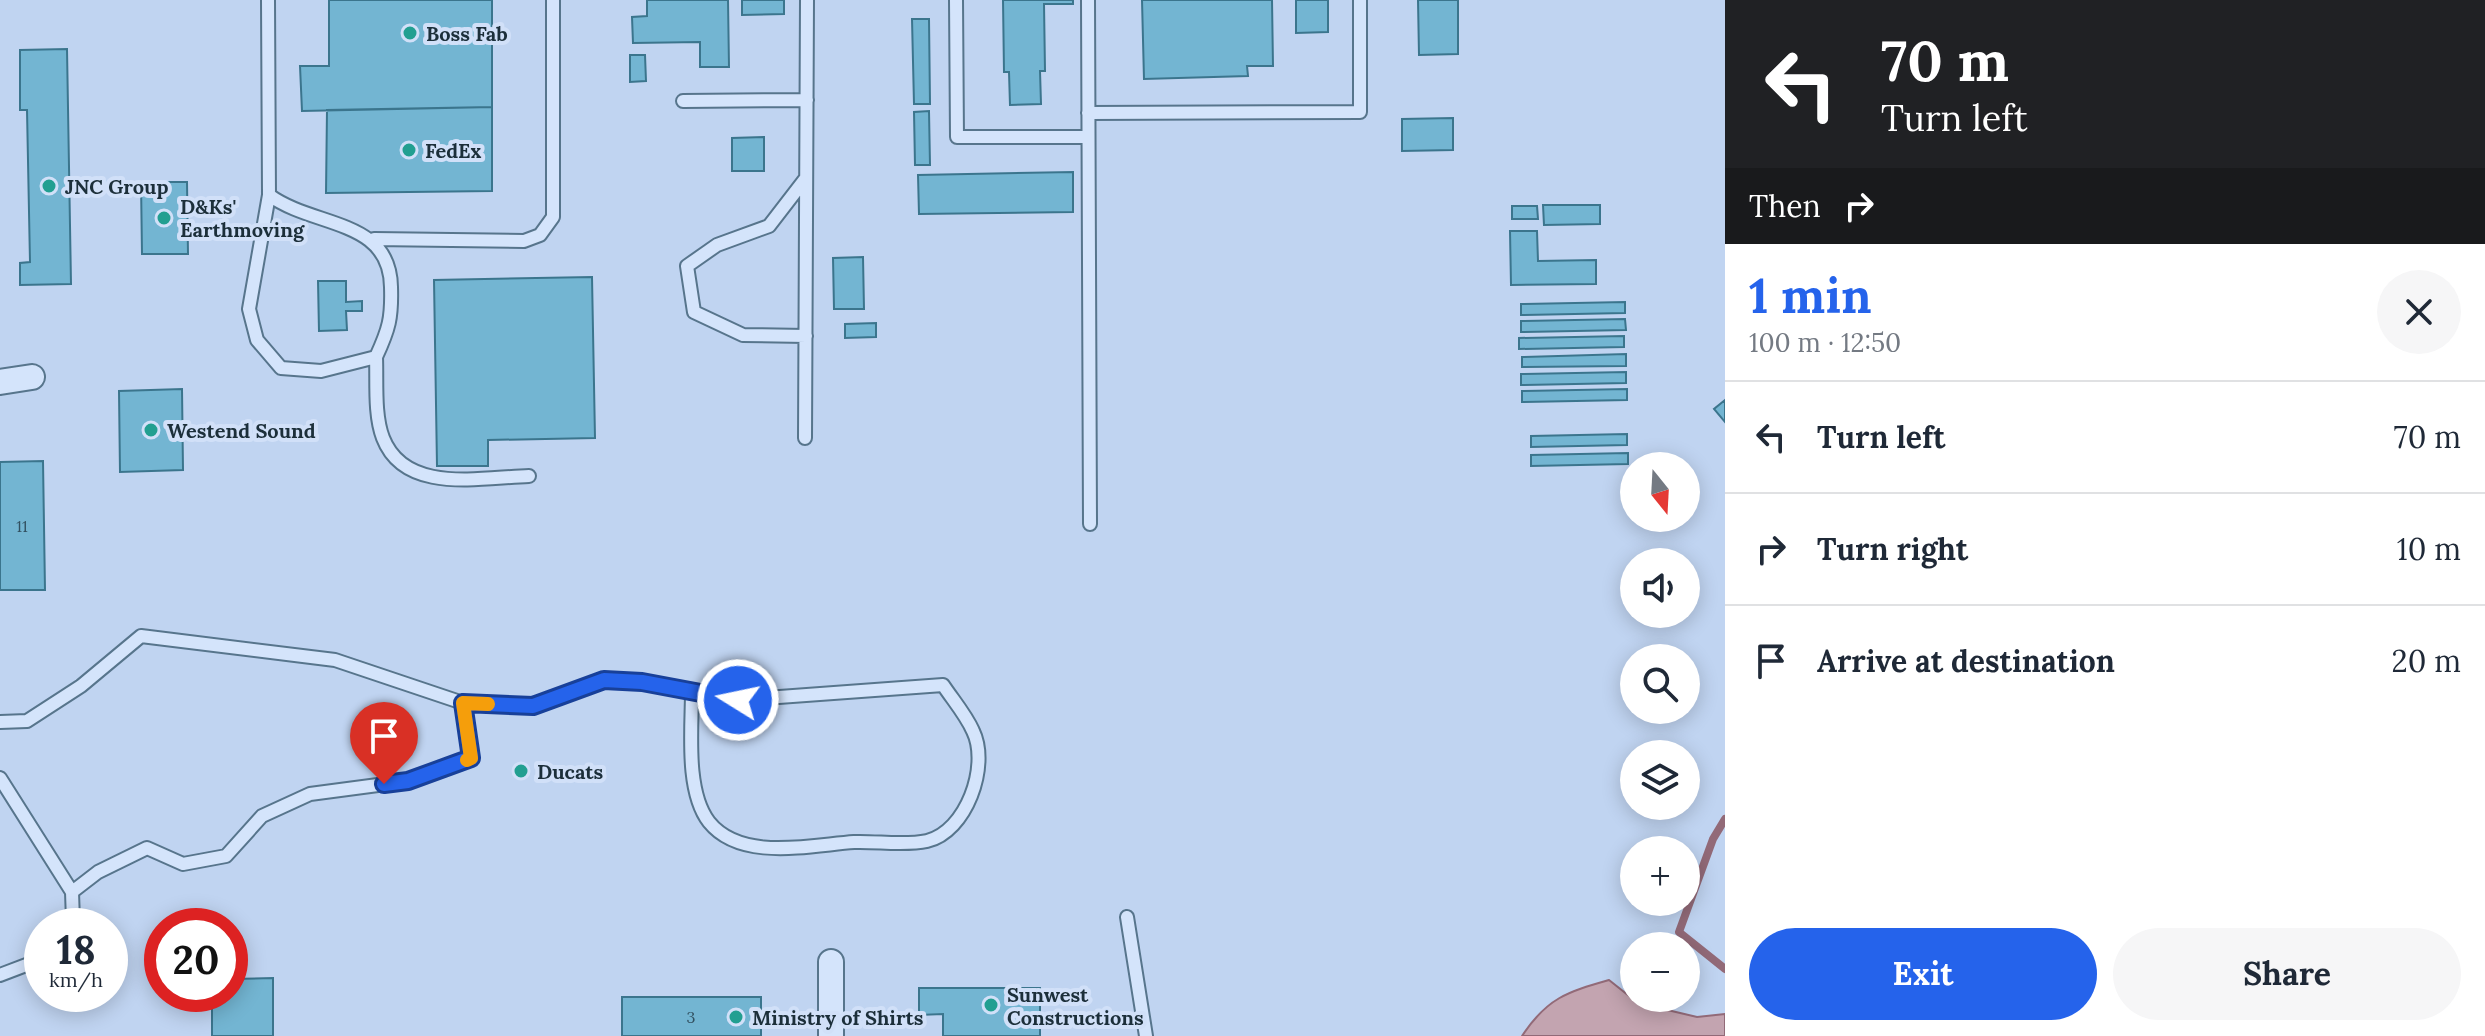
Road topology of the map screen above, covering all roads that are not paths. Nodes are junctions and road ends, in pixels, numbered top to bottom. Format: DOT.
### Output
graph roads {
  1 [pos="268,0"];
  2 [pos="553,0"];
  3 [pos="807,0"];
  4 [pos="956,0"];
  5 [pos="1088,0"];
  6 [pos="1360,0"];
  7 [pos="807,100"];
  8 [pos="683,101"];
  9 [pos="1088,113"];
  10 [pos="1088,137"];
  11 [pos="806,178"];
  12 [pos="269,195"];
  13 [pos="374,239"];
  14 [pos="806,336"];
  15 [pos="376,357"];
  16 [pos="32,377"];
  17 [pos="0,382"];
  18 [pos="805,438"];
  19 [pos="529,476"];
  20 [pos="1090,524"];
  21 [pos="692,691"];
  22 [pos="463,703"];
  23 [pos="0,722"];
  24 [pos="0,778"];
  25 [pos="72,892"];
  26 [pos="73,908"];
  27 [pos="1127,917"];
  28 [pos="831,962"];
  29 [pos="24,966"];
  30 [pos="0,975"];
  31 [pos="831,1036"];
  32 [pos="1146,1036"];
  1 -- 12 [label="lane"];
  2 -- 13 [label="lane"];
  3 -- 7 [label="lane"];
  4 -- 10 [label="lane"];
  5 -- 9 [label="lane"];
  6 -- 9 [label="lane"];
  7 -- 8 [label="lane"];
  7 -- 11 [label="lane"];
  9 -- 10 [label="lane"];
  10 -- 20 [label="lane"];
  11 -- 14 [label="lane"];
  11 -- 14 [label="lane"];
  12 -- 13 [label="lane"];
  12 -- 15 [label="lane"];
  13 -- 15 [label="lane"];
  14 -- 18 [label="lane"];
  15 -- 19 [label="lane"];
  16 -- 17 [label="street"];
  21 -- 21 [label="lane"];
  21 -- 22 [label="lane"];
  22 -- 23 [label="lane"];
  22 -- 25 [label="lane"];
  24 -- 25 [label="lane"];
  25 -- 26 [label="lane"];
  27 -- 32 [label="lane"];
  28 -- 31 [label="street"];
  29 -- 30 [label="lane"];
}
